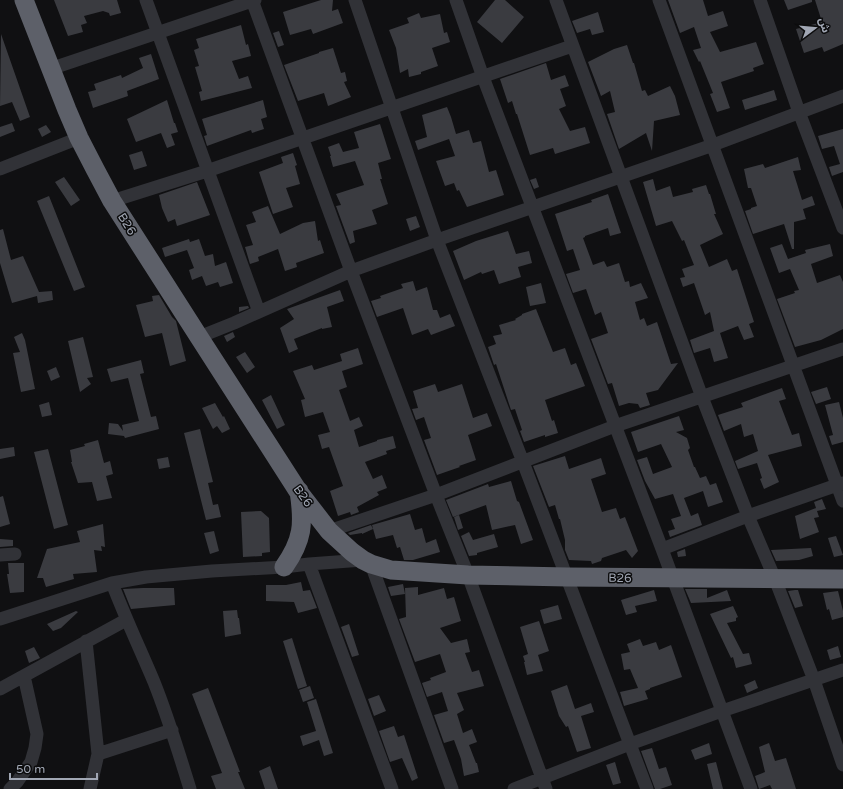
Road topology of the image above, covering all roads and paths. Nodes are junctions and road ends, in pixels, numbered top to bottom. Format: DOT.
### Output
graph roads {
  1 [pos="24,0"];
  2 [pos="146,0"];
  3 [pos="253,0"];
  4 [pos="355,0"];
  5 [pos="456,0"];
  6 [pos="556,0"];
  7 [pos="660,0"];
  8 [pos="760,0"];
  9 [pos="158,33"];
  10 [pos="572,46"];
  11 [pos="50,69"];
  12 [pos="483,77"];
  13 [pos="843,96"];
  14 [pos="392,107"];
  15 [pos="799,112"];
  16 [pos="79,138"];
  17 [pos="302,138"];
  18 [pos="713,145"];
  19 [pos="0,169"];
  20 [pos="206,171"];
  21 [pos="620,177"];
  22 [pos="112,201"];
  23 [pos="532,207"];
  24 [pos="843,228"];
  25 [pos="437,240"];
  26 [pos="351,271"];
  27 [pos="259,312"];
  28 [pos="199,337"];
  29 [pos="843,349"];
  30 [pos="793,366"];
  31 [pos="702,397"];
  32 [pos="615,426"];
  33 [pos="523,462"];
  34 [pos="840,484"];
  35 [pos="298,491"];
  36 [pos="436,495"];
  37 [pos="843,501"];
  38 [pos="748,516"];
  39 [pos="329,531"];
  40 [pos="662,549"];
  41 [pos="15,554"];
  42 [pos="0,555"];
  43 [pos="367,562"];
  44 [pos="309,564"];
  45 [pos="284,568"];
  46 [pos="468,575"];
  47 [pos="567,577"];
  48 [pos="672,579"];
  49 [pos="774,579"];
  50 [pos="843,579"];
  51 [pos="112,584"];
  52 [pos="0,619"];
  53 [pos="126,620"];
  54 [pos="86,641"];
  55 [pos="843,670"];
  56 [pos="24,676"];
  57 [pos="814,680"];
  58 [pos="0,689"];
  59 [pos="722,711"];
  60 [pos="172,730"];
  61 [pos="630,744"];
  62 [pos="98,754"];
  63 [pos="843,765"];
  64 [pos="544,784"];
  65 [pos="10,789"];
  66 [pos="90,789"];
  67 [pos="190,789"];
  68 [pos="392,789"];
  69 [pos="452,789"];
  70 [pos="514,789"];
  71 [pos="647,789"];
  72 [pos="751,789"];
  1 -- 11 [label="highway, B26"];
  2 -- 9 [label="street"];
  3 -- 9 [label="street"];
  3 -- 17 [label="street"];
  4 -- 14 [label="street"];
  5 -- 12 [label="street"];
  6 -- 10 [label="street"];
  7 -- 18 [label="street"];
  8 -- 15 [label="street"];
  9 -- 11 [label="street"];
  9 -- 20 [label="street"];
  10 -- 12 [label="street"];
  10 -- 21 [label="street"];
  11 -- 16 [label="highway, B26"];
  12 -- 14 [label="street"];
  12 -- 23 [label="street"];
  13 -- 15 [label="street"];
  14 -- 17 [label="street"];
  14 -- 25 [label="street"];
  15 -- 18 [label="street"];
  15 -- 24 [label="street"];
  16 -- 19 [label="street"];
  16 -- 22 [label="highway, B26"];
  17 -- 20 [label="street"];
  17 -- 26 [label="street"];
  18 -- 21 [label="street"];
  18 -- 30 [label="street"];
  20 -- 22 [label="street"];
  20 -- 27 [label="street"];
  21 -- 23 [label="street"];
  21 -- 31 [label="street"];
  22 -- 28 [label="highway, B26"];
  23 -- 25 [label="street"];
  23 -- 32 [label="street"];
  25 -- 26 [label="street"];
  25 -- 33 [label="street"];
  26 -- 27 [label="street"];
  26 -- 36 [label="street"];
  27 -- 28 [label="street"];
  28 -- 35 [label="highway, B26"];
  29 -- 30 [label="street"];
  30 -- 31 [label="street"];
  30 -- 34 [label="street"];
  31 -- 32 [label="street"];
  31 -- 38 [label="street"];
  32 -- 33 [label="street"];
  32 -- 40 [label="street"];
  33 -- 36 [label="street"];
  33 -- 47 [label="street"];
  34 -- 37 [label="street"];
  34 -- 38 [label="street"];
  35 -- 39 [label="highway, B26"];
  35 -- 45 [label="highway"];
  36 -- 39 [label="street"];
  36 -- 46 [label="street"];
  38 -- 40 [label="street"];
  38 -- 49 [label="street"];
  39 -- 43 [label="highway, B26"];
  40 -- 48 [label="street"];
  41 -- 42 [label="street"];
  43 -- 44 [label="street"];
  43 -- 46 [label="highway, B26"];
  43 -- 69 [label="street"];
  44 -- 45 [label="street"];
  44 -- 68 [label="street"];
  45 -- 51 [label="street"];
  46 -- 47 [label="highway, B26"];
  46 -- 64 [label="street"];
  47 -- 48 [label="highway, B26"];
  47 -- 61 [label="street"];
  48 -- 49 [label="highway, B26"];
  48 -- 59 [label="street"];
  49 -- 50 [label="highway, B26"];
  49 -- 57 [label="street"];
  51 -- 52 [label="street"];
  51 -- 53 [label="street"];
  53 -- 54 [label="street"];
  53 -- 60 [label="street"];
  54 -- 56 [label="street"];
  54 -- 62 [label="street"];
  55 -- 57 [label="street"];
  56 -- 58 [label="street"];
  56 -- 65 [label="street"];
  57 -- 59 [label="street"];
  57 -- 63 [label="street"];
  59 -- 61 [label="street"];
  59 -- 72 [label="street"];
  60 -- 62 [label="street"];
  60 -- 67 [label="street"];
  61 -- 64 [label="street"];
  61 -- 71 [label="street"];
  62 -- 66 [label="street"];
  64 -- 70 [label="street"];
}
